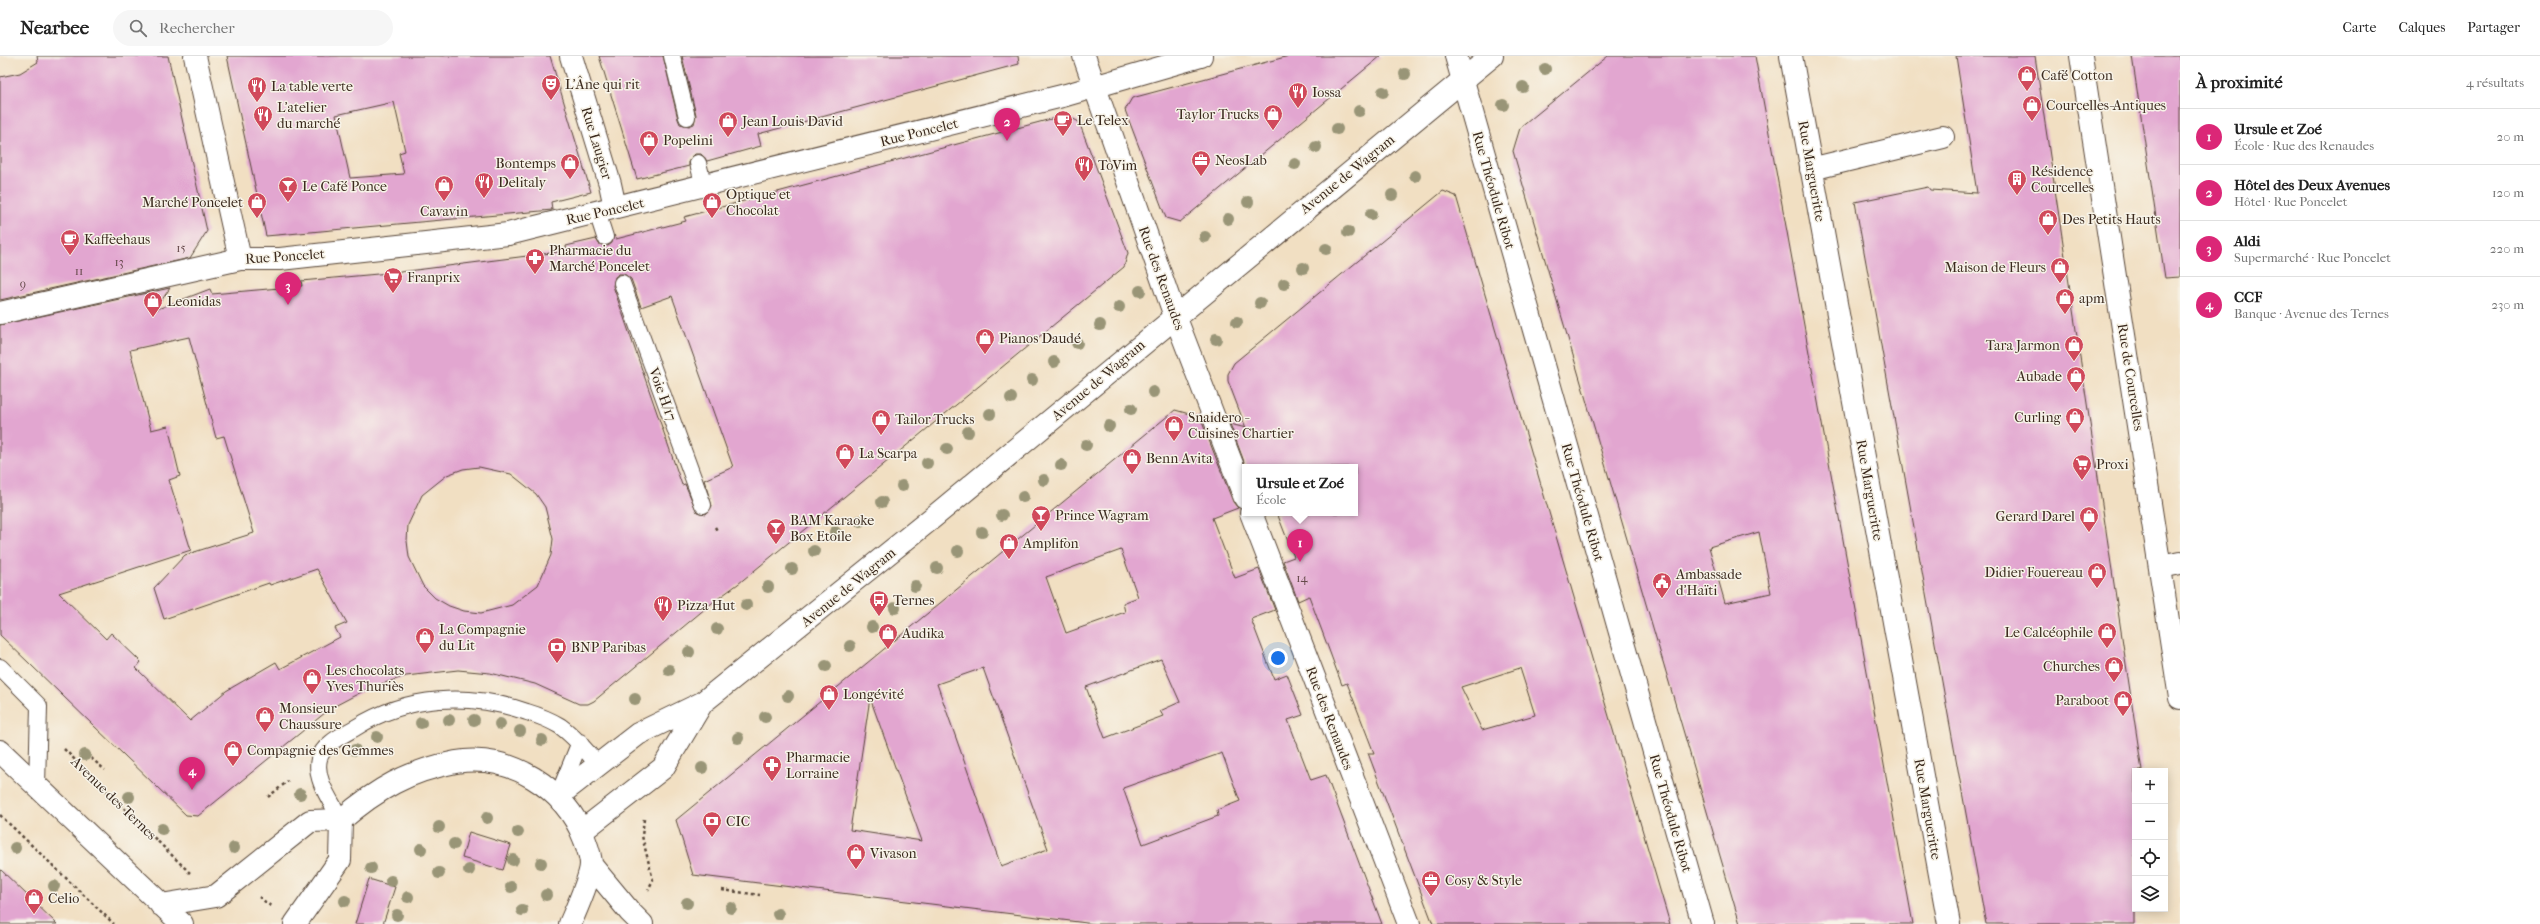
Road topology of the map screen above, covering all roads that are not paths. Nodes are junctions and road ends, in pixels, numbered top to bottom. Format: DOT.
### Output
graph roads {
  1 [pos="195,56"];
  2 [pos="571,56"];
  3 [pos="672,56"];
  4 [pos="1084,56"];
  5 [pos="1201,56"];
  6 [pos="1456,56"];
  7 [pos="1492,56"];
  8 [pos="1790,56"];
  9 [pos="2081,56"];
  10 [pos="1462,79"];
  11 [pos="1094,86"];
  12 [pos="687,117"];
  13 [pos="1943,136"];
  14 [pos="698,163"];
  15 [pos="1811,169"];
  16 [pos="704,187"];
  17 [pos="606,210"];
  18 [pos="605,238"];
  19 [pos="240,259"];
  20 [pos="622,283"];
  21 [pos="0,313"];
  22 [pos="1175,316"];
  23 [pos="1242,490"];
  24 [pos="703,505"];
  25 [pos="1252,516"];
  26 [pos="2170,565"];
  27 [pos="0,667"];
  28 [pos="2180,698"];
  29 [pos="702,703"];
  30 [pos="580,742"];
  31 [pos="0,751"];
  32 [pos="598,765"];
  33 [pos="37,786"];
  34 [pos="558,796"];
  35 [pos="341,820"];
  36 [pos="582,831"];
  37 [pos="591,865"];
  38 [pos="161,905"];
  39 [pos="182,924"];
  40 [pos="295,924"];
  41 [pos="570,924"];
  42 [pos="642,924"];
  43 [pos="1409,924"];
  44 [pos="1703,924"];
  45 [pos="1949,924"];
  1 -- 19 [label="street"];
  2 -- 17 [label="street, Rue Laugier"];
  3 -- 12 [label="lane"];
  4 -- 11 [label="street, Rue des Renaudes"];
  5 -- 11 [label="street, Rue Poncelet"];
  6 -- 10 [label="street, Rue Théodule Ribot"];
  7 -- 10 [label="street, Avenue de Wagram"];
  8 -- 15 [label="street, Rue Margueritte"];
  9 -- 26 [label="street, Rue de Courcelles"];
  10 -- 22 [label="street, Avenue de Wagram"];
  10 -- 44 [label="street, Rue Théodule Ribot"];
  11 -- 16 [label="street, Rue Poncelet"];
  11 -- 22 [label="street, Rue des Renaudes"];
  13 -- 15 [label="street"];
  14 -- 16 [label="lane"];
  15 -- 45 [label="street, Rue Margueritte"];
  16 -- 17 [label="street, Rue Poncelet"];
  17 -- 18 [label="lane"];
  17 -- 19 [label="street, Rue Poncelet"];
  19 -- 21 [label="street, Rue Poncelet"];
  20 -- 24 [label="lane, Voie H/17"];
  22 -- 23 [label="street, Rue des Renaudes"];
  22 -- 29 [label="street, Avenue de Wagram"];
  25 -- 43 [label="street, Rue des Renaudes"];
  26 -- 28 [label="street, Rue de Courcelles"];
  27 -- 33 [label="lane"];
  29 -- 32 [label="street, Avenue de Wagram"];
  29 -- 36 [label="street, Avenue de Wagram"];
  30 -- 32 [label="lane"];
  30 -- 34 [label="lane"];
  30 -- 35 [label="lane"];
  31 -- 33 [label="street"];
  32 -- 34 [label="street, Avenue de Wagram"];
  33 -- 38 [label="street"];
  34 -- 35 [label="street"];
  34 -- 36 [label="street"];
  35 -- 38 [label="street"];
  35 -- 40 [label="street"];
  36 -- 37 [label="street"];
  37 -- 41 [label="street"];
  37 -- 42 [label="street"];
  38 -- 39 [label="street"];
}
